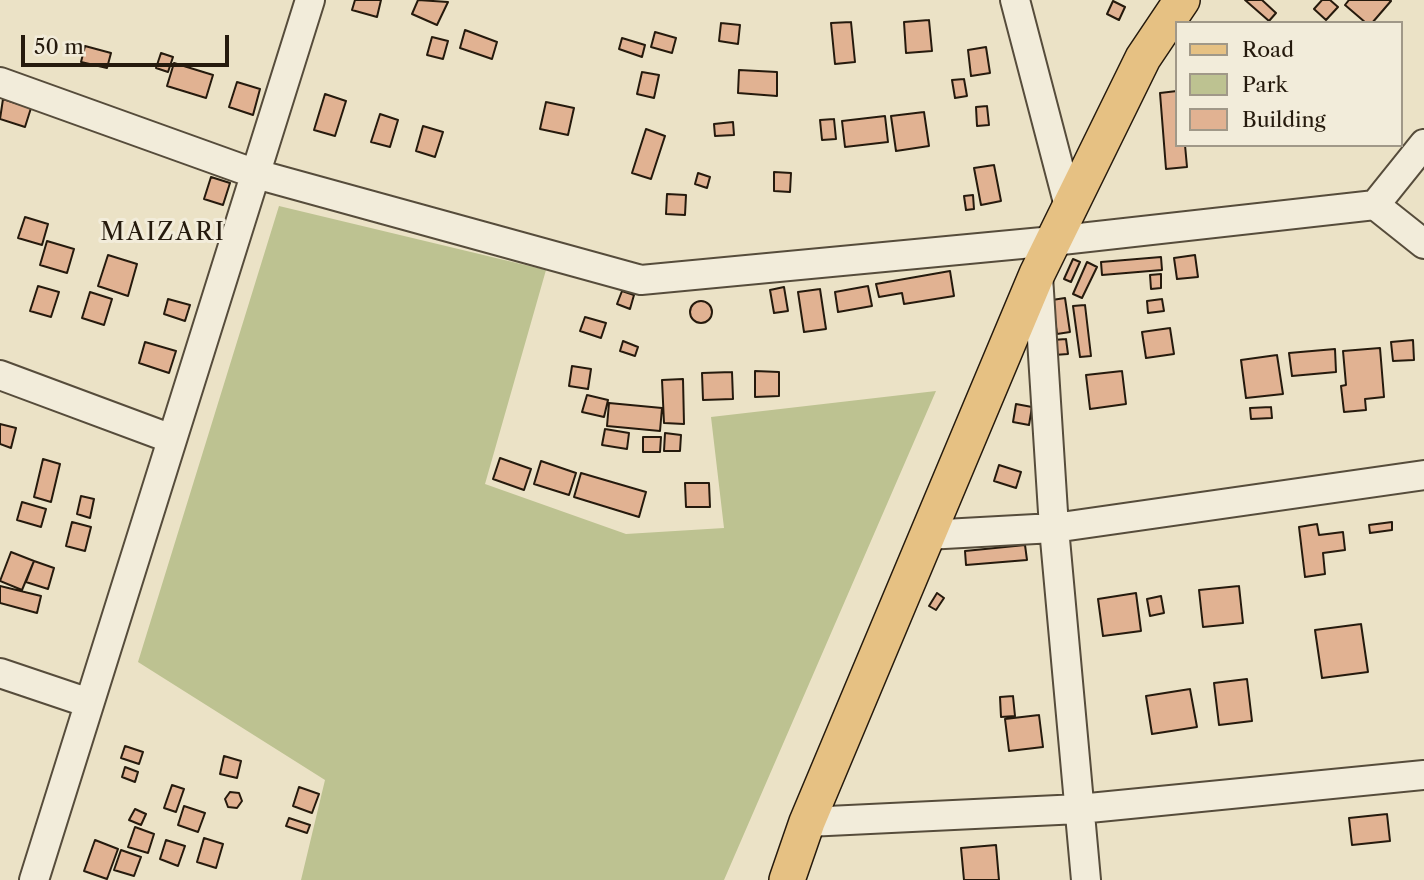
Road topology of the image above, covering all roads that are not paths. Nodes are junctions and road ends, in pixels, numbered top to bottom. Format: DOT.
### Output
graph roads {
  1 [pos="310,0"];
  2 [pos="1015,0"];
  3 [pos="1182,0"];
  4 [pos="0,82"];
  5 [pos="1424,144"];
  6 [pos="256,174"];
  7 [pos="1375,205"];
  8 [pos="1070,210"];
  9 [pos="1053,241"];
  10 [pos="1424,244"];
  11 [pos="1037,274"];
  12 [pos="0,374"];
  13 [pos="172,439"];
  14 [pos="1424,475"];
  15 [pos="1054,528"];
  16 [pos="926,535"];
  17 [pos="0,673"];
  18 [pos="89,703"];
  19 [pos="1424,775"];
  20 [pos="1079,809"];
  21 [pos="807,822"];
  22 [pos="34,880"];
  23 [pos="787,880"];
  24 [pos="1086,880"];
  1 -- 6 [label="street"];
  2 -- 8 [label="street"];
  3 -- 8 [label="main road"];
  4 -- 6 [label="street"];
  5 -- 7 [label="street"];
  6 -- 9 [label="street"];
  6 -- 13 [label="street"];
  7 -- 9 [label="street"];
  7 -- 10 [label="street"];
  8 -- 9 [label="main road"];
  9 -- 11 [label="main road"];
  11 -- 15 [label="street"];
  11 -- 16 [label="main road"];
  12 -- 13 [label="street"];
  13 -- 18 [label="street"];
  14 -- 15 [label="street"];
  15 -- 16 [label="street"];
  15 -- 20 [label="street"];
  16 -- 21 [label="main road"];
  17 -- 18 [label="street"];
  18 -- 22 [label="street"];
  19 -- 20 [label="street"];
  20 -- 21 [label="street"];
  20 -- 24 [label="street"];
  21 -- 23 [label="main road"];
}
